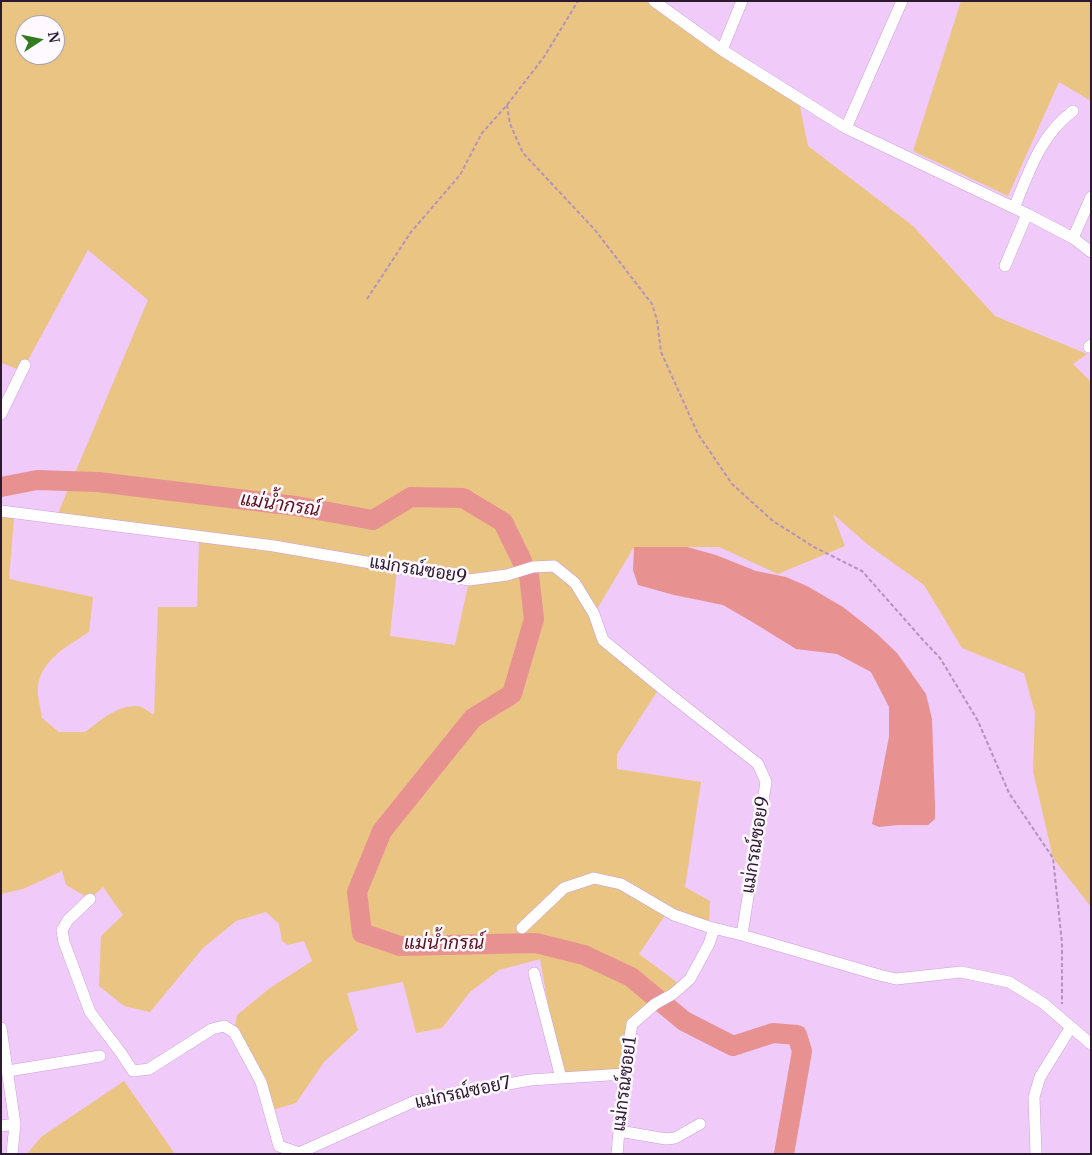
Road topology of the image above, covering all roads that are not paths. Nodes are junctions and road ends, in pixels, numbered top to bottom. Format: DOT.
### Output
graph roads {
  1 [pos="654,1"];
  2 [pos="742,1"];
  3 [pos="902,1"];
  4 [pos="722,50"];
  5 [pos="1073,111"];
  6 [pos="846,128"];
  7 [pos="1091,197"];
  8 [pos="1014,208"];
  9 [pos="1027,214"];
  10 [pos="1073,238"];
  11 [pos="1091,252"];
  12 [pos="1005,266"];
  13 [pos="25,365"];
  14 [pos="1,414"];
  15 [pos="1,511"];
  16 [pos="90,899"];
  17 [pos="522,928"];
  18 [pos="714,929"];
  19 [pos="742,935"];
  20 [pos="534,973"];
  21 [pos="1066,1023"];
  22 [pos="1,1028"];
  23 [pos="2,1042"];
  24 [pos="1091,1044"];
  25 [pos="100,1056"];
  26 [pos="8,1071"];
  27 [pos="624,1074"];
  28 [pos="561,1078"];
  29 [pos="15,1124"];
  30 [pos="700,1124"];
  31 [pos="1,1126"];
  32 [pos="619,1131"];
  33 [pos="12,1154"];
  34 [pos="617,1154"];
  35 [pos="1036,1154"];
  1 -- 4 [label="street"];
  2 -- 4 [label="street"];
  3 -- 6 [label="street"];
  4 -- 6 [label="street"];
  5 -- 8 [label="street"];
  6 -- 8 [label="street"];
  7 -- 10 [label="street"];
  8 -- 9 [label="street"];
  9 -- 10 [label="street"];
  9 -- 12 [label="street"];
  10 -- 11 [label="street"];
  13 -- 14 [label="street"];
  15 -- 19 [label="street, แม่กรณ์ซอย9"];
  16 -- 28 [label="street, แม่กรณ์ซอย7"];
  17 -- 18 [label="street"];
  18 -- 19 [label="street"];
  18 -- 27 [label="street, แม่กรณ์ซอย1"];
  19 -- 21 [label="street"];
  20 -- 28 [label="street"];
  21 -- 24 [label="street"];
  21 -- 35 [label="street"];
  22 -- 23 [label="street"];
  23 -- 26 [label="street"];
  25 -- 26 [label="street"];
  26 -- 29 [label="street"];
  27 -- 28 [label="street, แม่กรณ์ซอย7"];
  27 -- 32 [label="street, แม่กรณ์ซอย1"];
  29 -- 31 [label="street"];
  29 -- 33 [label="street"];
  30 -- 32 [label="street"];
  32 -- 34 [label="street, แม่กรณ์ซอย1"];
}
